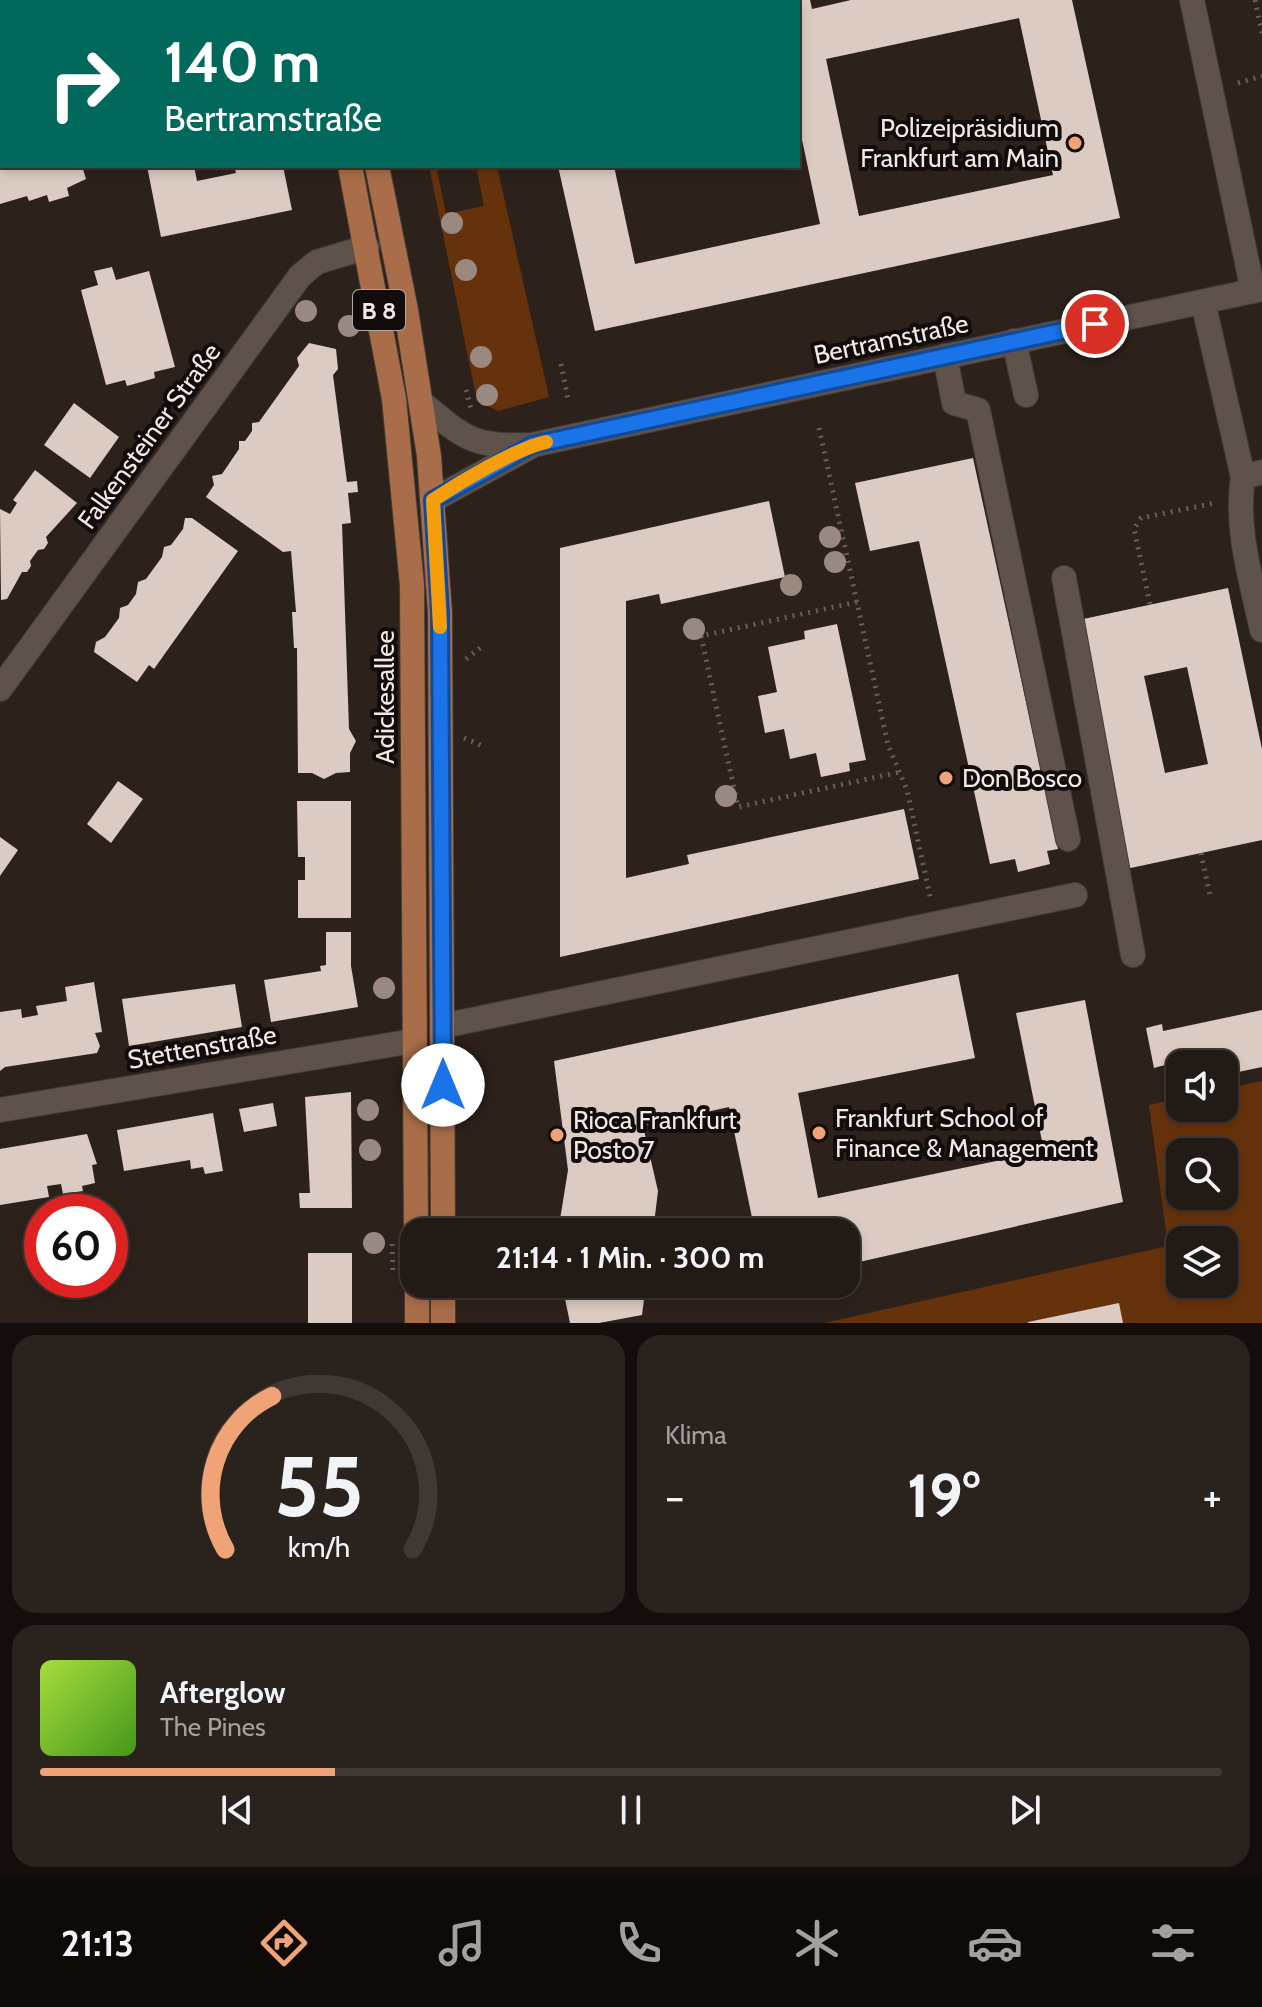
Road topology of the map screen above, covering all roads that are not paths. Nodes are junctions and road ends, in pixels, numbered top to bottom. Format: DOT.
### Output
graph roads {
  1 [pos="1192,0"];
  2 [pos="350,168"];
  3 [pos="377,168"];
  4 [pos="367,247"];
  5 [pos="1258,290"];
  6 [pos="1203,302"];
  7 [pos="1014,341"];
  8 [pos="945,356"];
  9 [pos="1026,395"];
  10 [pos="421,402"];
  11 [pos="532,445"];
  12 [pos="1248,482"];
  13 [pos="433,500"];
  14 [pos="1064,578"];
  15 [pos="1262,630"];
  16 [pos="0,689"];
  17 [pos="1068,839"];
  18 [pos="1075,895"];
  19 [pos="1133,955"];
  20 [pos="443,1026"];
  21 [pos="413,1041"];
  22 [pos="0,1110"];
  23 [pos="416,1218"];
  24 [pos="443,1218"];
  25 [pos="417,1298"];
  26 [pos="443,1298"];
  27 [pos="417,1323"];
  28 [pos="443,1323"];
  1 -- 5 [label="street"];
  2 -- 4 [label="main road, Adickesallee / B 8"];
  3 -- 10 [label="main road, B 8"];
  4 -- 16 [label="street, Falkensteiner Straße"];
  4 -- 21 [label="main road, Adickesallee / B 8"];
  5 -- 6 [label="street, Bertramstraße"];
  6 -- 7 [label="street, Bertramstraße"];
  6 -- 12 [label="street"];
  7 -- 8 [label="street, Bertramstraße"];
  7 -- 9 [label="street"];
  8 -- 11 [label="street, Bertramstraße"];
  8 -- 17 [label="street"];
  10 -- 11 [label="street, Bertramstraße"];
  10 -- 13 [label="main road, B 8"];
  11 -- 13 [label="street, Bertramstraße"];
  12 -- 15 [label="street"];
  13 -- 20 [label="main road, B 8"];
  14 -- 19 [label="street"];
  18 -- 20 [label="street"];
  20 -- 24 [label="main road, B 8"];
  21 -- 22 [label="street, Stettenstraße"];
  21 -- 23 [label="main road, Adickesallee / B 8"];
  25 -- 27 [label="main road"];
  26 -- 28 [label="main road"];
}
